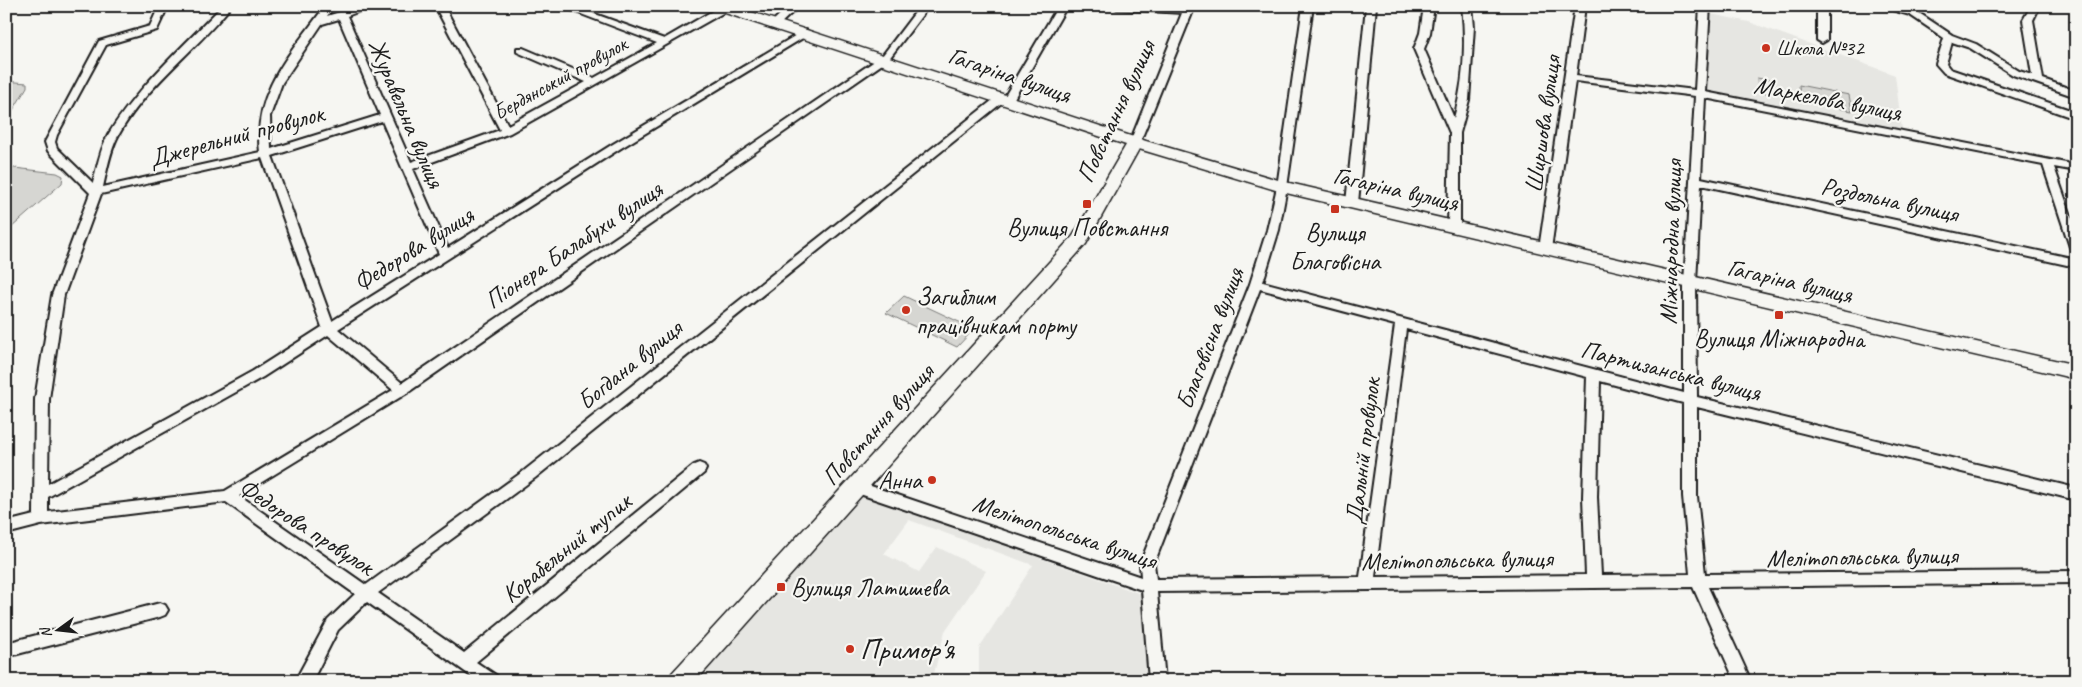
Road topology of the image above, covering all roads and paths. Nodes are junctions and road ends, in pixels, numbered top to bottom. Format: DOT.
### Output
graph roads {
  1 [pos="164,6"];
  2 [pos="227,6"];
  3 [pos="330,6"];
  4 [pos="369,6"];
  5 [pos="439,6"];
  6 [pos="564,6"];
  7 [pos="795,6"];
  8 [pos="925,6"];
  9 [pos="1063,6"];
  10 [pos="1117,6"];
  11 [pos="1308,6"];
  12 [pos="1371,6"];
  13 [pos="1429,6"];
  14 [pos="1467,6"];
  15 [pos="1580,6"];
  16 [pos="1705,6"];
  17 [pos="1822,6"];
  18 [pos="1882,6"];
  19 [pos="2036,6"];
  20 [pos="721,7"];
  21 [pos="1186,9"];
  22 [pos="1914,9"];
  23 [pos="342,15"];
  24 [pos="319,22"];
  25 [pos="775,24"];
  26 [pos="806,33"];
  27 [pos="1949,37"];
  28 [pos="1822,40"];
  29 [pos="664,42"];
  30 [pos="520,50"];
  31 [pos="885,58"];
  32 [pos="1571,78"];
  33 [pos="2038,80"];
  34 [pos="593,82"];
  35 [pos="1700,94"];
  36 [pos="2076,94"];
  37 [pos="1005,99"];
  38 [pos="386,116"];
  39 [pos="2076,116"];
  40 [pos="506,130"];
  41 [pos="1455,133"];
  42 [pos="1135,142"];
  43 [pos="266,154"];
  44 [pos="2047,162"];
  45 [pos="408,167"];
  46 [pos="2076,168"];
  47 [pos="1696,180"];
  48 [pos="1282,187"];
  49 [pos="96,192"];
  50 [pos="1352,203"];
  51 [pos="1454,227"];
  52 [pos="2076,246"];
  53 [pos="1545,249"];
  54 [pos="445,255"];
  55 [pos="2076,263"];
  56 [pos="1690,282"];
  57 [pos="1256,284"];
  58 [pos="1401,323"];
  59 [pos="329,329"];
  60 [pos="2076,372"];
  61 [pos="1594,374"];
  62 [pos="402,390"];
  63 [pos="1690,400"];
  64 [pos="699,470"];
  65 [pos="856,486"];
  66 [pos="42,494"];
  67 [pos="2076,494"];
  68 [pos="228,496"];
  69 [pos="41,519"];
  70 [pos="6,528"];
  71 [pos="2076,577"];
  72 [pos="1698,581"];
  73 [pos="1594,582"];
  74 [pos="1367,584"];
  75 [pos="1148,586"];
  76 [pos="366,593"];
  77 [pos="160,610"];
  78 [pos="6,650"];
  79 [pos="464,662"];
  80 [pos="303,681"];
  81 [pos="491,681"];
  82 [pos="680,681"];
  83 [pos="1157,681"];
  84 [pos="1743,681"];
  1 -- 49 [label="street"];
  2 -- 49 [label="street"];
  3 -- 24 [label="street"];
  4 -- 23 [label="street"];
  5 -- 40 [label="street"];
  6 -- 29 [label="street"];
  7 -- 25 [label="street"];
  8 -- 31 [label="street, Піонера Балабухи вулиця"];
  9 -- 37 [label="street, Богдана вулиця"];
  10 -- 21 [label="street"];
  11 -- 48 [label="street, Благовісна вулиця"];
  12 -- 50 [label="street"];
  13 -- 41 [label="street"];
  14 -- 41 [label="street"];
  15 -- 32 [label="street, Ширшова вулиця"];
  16 -- 35 [label="street, Міжнародна вулиця"];
  17 -- 28 [label="street"];
  18 -- 22 [label="street"];
  19 -- 33 [label="street"];
  20 -- 25 [label="street, Гагаріна вулиця"];
  20 -- 29 [label="street, Бердянський провулок"];
  21 -- 42 [label="street, Повстання вулиця"];
  22 -- 27 [label="street"];
  23 -- 24 [label="street"];
  23 -- 38 [label="street, Журавельна вулиця"];
  24 -- 43 [label="street"];
  25 -- 26 [label="street, Гагаріна вулиця"];
  26 -- 31 [label="street, Гагаріна вулиця"];
  26 -- 54 [label="street, Федорова вулиця"];
  27 -- 33 [label="street"];
  27 -- 39 [label="street"];
  29 -- 34 [label="street, Бердянський провулок"];
  30 -- 34 [label="street"];
  31 -- 37 [label="street, Гагаріна вулиця"];
  31 -- 62 [label="street, Піонера Балабухи вулиця"];
  32 -- 35 [label="street, Маркелова вулиця"];
  32 -- 53 [label="street, Ширшова вулиця"];
  33 -- 36 [label="street"];
  34 -- 40 [label="street, Бердянський провулок"];
  35 -- 44 [label="street, Маркелова вулиця"];
  35 -- 47 [label="street, Міжнародна вулиця"];
  37 -- 42 [label="street, Гагаріна вулиця"];
  37 -- 76 [label="street, Богдана вулиця"];
  38 -- 43 [label="street, Джерельний провулок"];
  38 -- 45 [label="street, Журавельна вулиця"];
  40 -- 45 [label="street, Бердянський провулок"];
  41 -- 51 [label="street"];
  42 -- 48 [label="street, Гагаріна вулиця"];
  42 -- 65 [label="street, Повстання вулиця"];
  43 -- 49 [label="street, Джерельний провулок"];
  43 -- 59 [label="street"];
  44 -- 46 [label="street, Маркелова вулиця"];
  44 -- 52 [label="street"];
  45 -- 54 [label="street, Журавельна вулиця"];
  47 -- 55 [label="street, Роздольна вулиця"];
  47 -- 56 [label="street, Міжнародна вулиця"];
  48 -- 50 [label="street, Гагаріна вулиця"];
  48 -- 57 [label="street, Благовісна вулиця"];
  49 -- 66 [label="street"];
  50 -- 51 [label="street, Гагаріна вулиця"];
  51 -- 53 [label="street, Гагаріна вулиця"];
  53 -- 56 [label="street, Гагаріна вулиця"];
  54 -- 59 [label="street, Федорова вулиця"];
  56 -- 60 [label="street, Гагаріна вулиця"];
  56 -- 63 [label="street, Міжнародна вулиця"];
  57 -- 58 [label="street, Партизанська вулиця"];
  57 -- 75 [label="street, Благовісна вулиця"];
  58 -- 61 [label="street, Партизанська вулиця"];
  58 -- 74 [label="street, Дальній провулок"];
  59 -- 62 [label="street"];
  59 -- 66 [label="street, Федорова вулиця"];
  61 -- 63 [label="street, Партизанська вулиця"];
  61 -- 73 [label="street"];
  62 -- 68 [label="street, Піонера Балабухи вулиця"];
  63 -- 67 [label="street, Партизанська вулиця"];
  63 -- 72 [label="street, Міжнародна вулиця"];
  64 -- 79 [label="street, Корабельний тупик"];
  65 -- 75 [label="street, Мелітопольська вулиця"];
  65 -- 82 [label="street, Повстання вулиця"];
  66 -- 69 [label="street"];
  68 -- 69 [label="street, Федорова провулок"];
  68 -- 76 [label="street, Федорова провулок"];
  69 -- 70 [label="street"];
  71 -- 72 [label="street, Мелітопольська вулиця"];
  72 -- 73 [label="street, Мелітопольська вулиця"];
  72 -- 84 [label="street, Міжнародна вулиця"];
  73 -- 74 [label="street, Мелітопольська вулиця"];
  74 -- 75 [label="street, Мелітопольська вулиця"];
  75 -- 83 [label="street, Благовісна вулиця"];
  76 -- 79 [label="street, Федорова провулок"];
  76 -- 80 [label="street, Богдана вулиця"];
  77 -- 78 [label="street"];
  79 -- 81 [label="street, Федорова провулок"];
}
